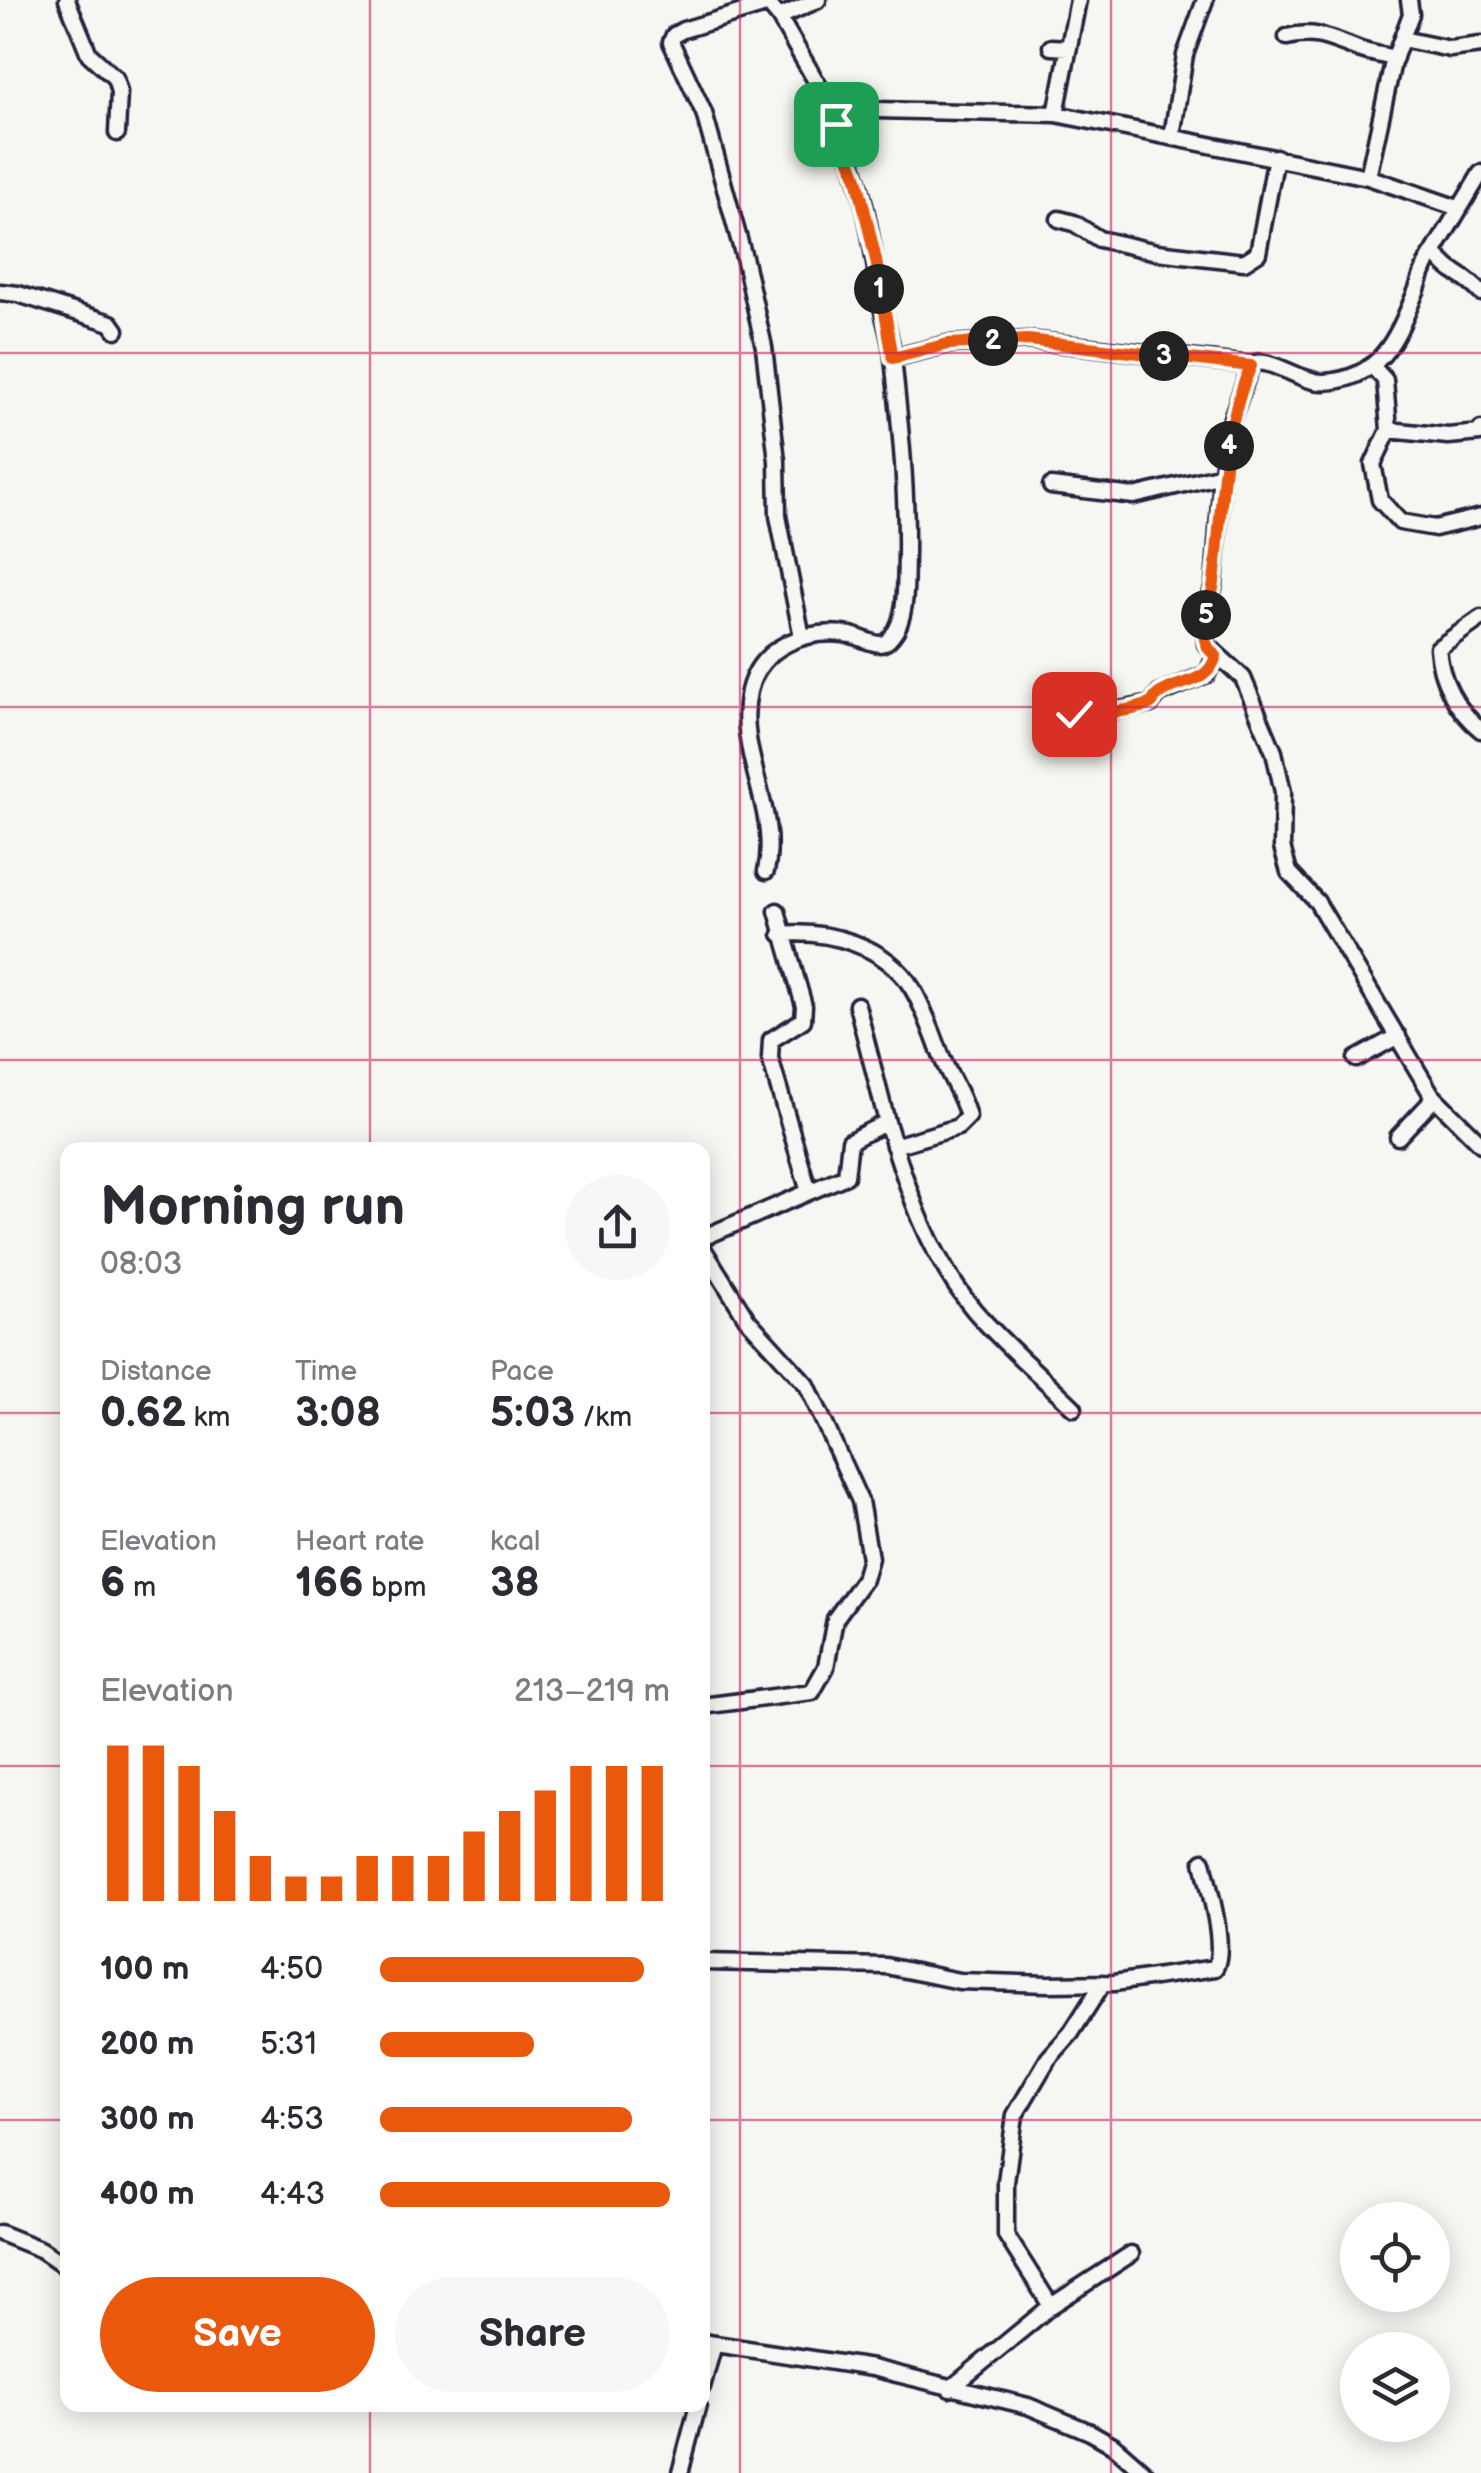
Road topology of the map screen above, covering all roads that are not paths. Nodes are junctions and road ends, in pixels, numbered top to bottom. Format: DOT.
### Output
graph roads {
  1 [pos="67,0"];
  2 [pos="818,0"];
  3 [pos="1078,0"];
  4 [pos="1205,0"];
  5 [pos="1409,0"];
  6 [pos="767,2"];
  7 [pos="779,17"];
  8 [pos="1288,37"];
  9 [pos="1402,39"];
  10 [pos="1481,45"];
  11 [pos="1050,47"];
  12 [pos="1069,48"];
  13 [pos="1395,58"];
  14 [pos="832,108"];
  15 [pos="1056,114"];
  16 [pos="117,133"];
  17 [pos="1172,136"];
  18 [pos="1276,157"];
  19 [pos="1481,173"];
  20 [pos="1368,178"];
  21 [pos="1458,208"];
  22 [pos="1059,219"];
  23 [pos="1433,253"];
  24 [pos="0,292"];
  25 [pos="1481,293"];
  26 [pos="116,330"];
  27 [pos="893,358"];
  28 [pos="1251,366"];
  29 [pos="1373,368"];
  30 [pos="1481,429"];
  31 [pos="1389,430"];
  32 [pos="1222,475"];
  33 [pos="1050,486"];
  34 [pos="1481,517"];
  35 [pos="1481,618"];
  36 [pos="802,638"];
  37 [pos="1216,656"];
  38 [pos="1074,714"];
  39 [pos="1481,730"];
  40 [pos="766,871"];
  41 [pos="777,912"];
  42 [pos="782,934"];
  43 [pos="856,1005"];
  44 [pos="1398,1036"];
  45 [pos="1356,1059"];
  46 [pos="1432,1095"];
  47 [pos="888,1122"];
  48 [pos="1398,1137"];
  49 [pos="1481,1144"];
  50 [pos="894,1146"];
  51 [pos="809,1192"];
  52 [pos="710,1235"];
  53 [pos="710,1260"];
  54 [pos="1074,1408"];
  55 [pos="710,1705"];
  56 [pos="1202,1861"];
  57 [pos="710,1962"];
  58 [pos="1103,1983"];
  59 [pos="0,2233"];
  60 [pos="1131,2254"];
  61 [pos="60,2262"];
  62 [pos="1051,2306"];
  63 [pos="710,2343"];
  64 [pos="950,2388"];
  65 [pos="696,2412"];
  66 [pos="680,2473"];
  67 [pos="1145,2473"];
  1 -- 16 [label="street"];
  2 -- 7 [label="street"];
  3 -- 12 [label="street"];
  4 -- 17 [label="street"];
  5 -- 9 [label="street"];
  6 -- 7 [label="street"];
  6 -- 36 [label="street"];
  7 -- 14 [label="street"];
  8 -- 13 [label="street"];
  9 -- 10 [label="street"];
  9 -- 13 [label="street"];
  11 -- 12 [label="street"];
  12 -- 15 [label="street"];
  13 -- 20 [label="street"];
  14 -- 15 [label="street"];
  14 -- 27 [label="street"];
  15 -- 17 [label="street"];
  17 -- 18 [label="street"];
  18 -- 20 [label="street"];
  18 -- 22 [label="street"];
  19 -- 21 [label="street"];
  20 -- 21 [label="street"];
  21 -- 23 [label="street"];
  23 -- 25 [label="street"];
  23 -- 29 [label="street"];
  24 -- 26 [label="street"];
  27 -- 28 [label="street"];
  27 -- 36 [label="street"];
  28 -- 29 [label="street"];
  28 -- 32 [label="street"];
  29 -- 31 [label="street"];
  30 -- 31 [label="street"];
  31 -- 34 [label="street"];
  32 -- 33 [label="street"];
  32 -- 37 [label="street"];
  35 -- 39 [label="street"];
  36 -- 40 [label="street"];
  37 -- 38 [label="street"];
  37 -- 44 [label="street"];
  41 -- 42 [label="street"];
  42 -- 50 [label="street"];
  42 -- 51 [label="street"];
  43 -- 47 [label="street"];
  44 -- 45 [label="street"];
  44 -- 46 [label="street"];
  46 -- 48 [label="street"];
  46 -- 49 [label="street"];
  47 -- 50 [label="street"];
  47 -- 51 [label="street"];
  50 -- 54 [label="street"];
  51 -- 52 [label="street"];
  53 -- 55 [label="street"];
  56 -- 58 [label="street"];
  57 -- 58 [label="street"];
  58 -- 62 [label="street"];
  59 -- 61 [label="street"];
  60 -- 62 [label="street"];
  62 -- 64 [label="street"];
  63 -- 64 [label="street"];
  64 -- 67 [label="street"];
  65 -- 66 [label="street"];
}
